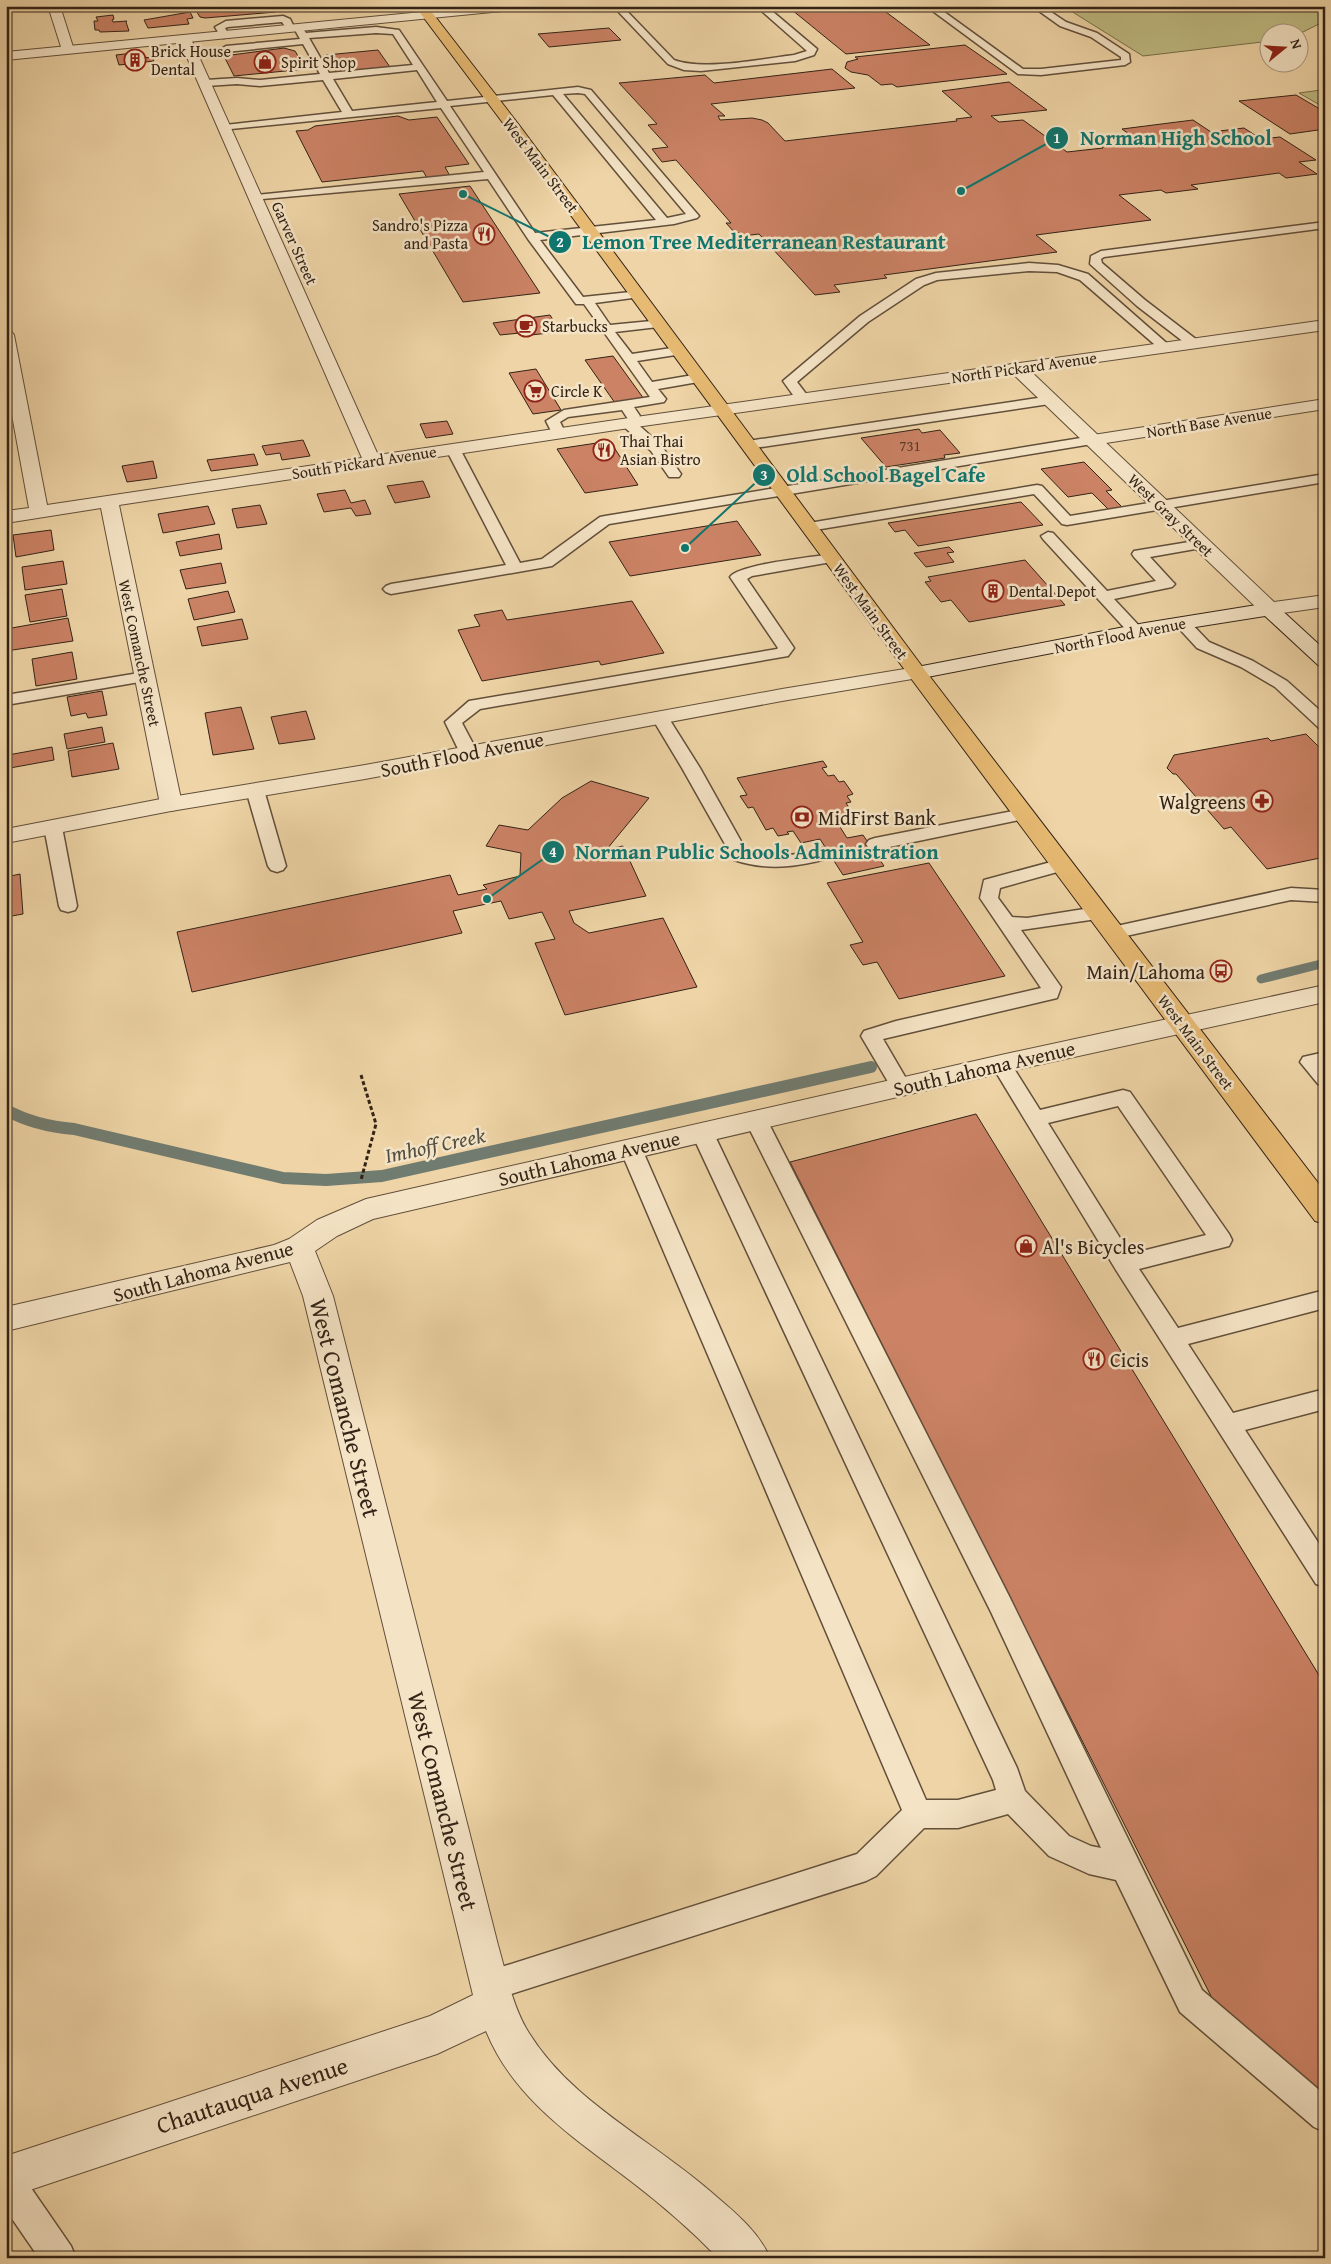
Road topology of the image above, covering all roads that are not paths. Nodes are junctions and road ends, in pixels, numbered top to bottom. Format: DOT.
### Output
graph roads {
  1 [pos="54,6"];
  2 [pos="523,6"];
  3 [pos="617,6"];
  4 [pos="760,6"];
  5 [pos="930,6"];
  6 [pos="1036,6"];
  7 [pos="424,11"];
  8 [pos="299,34"];
  9 [pos="185,39"];
  10 [pos="226,49"];
  11 [pos="68,50"];
  12 [pos="6,56"];
  13 [pos="420,66"];
  14 [pos="326,76"];
  15 [pos="206,83"];
  16 [pos="556,92"];
  17 [pos="491,98"];
  18 [pos="445,104"];
  19 [pos="349,115"];
  20 [pos="225,128"];
  21 [pos="491,174"];
  22 [pos="256,198"];
  23 [pos="664,222"];
  24 [pos="1325,225"];
  25 [pos="590,231"];
  26 [pos="532,237"];
  27 [pos="636,294"];
  28 [pos="587,300"];
  29 [pos="658,323"];
  30 [pos="1325,325"];
  31 [pos="608,329"];
  32 [pos="6,335"];
  33 [pos="1193,343"];
  34 [pos="1165,347"];
  35 [pos="678,351"];
  36 [pos="630,358"];
  37 [pos="1017,368"];
  38 [pos="699,378"];
  39 [pos="649,386"];
  40 [pos="803,399"];
  41 [pos="1051,400"];
  42 [pos="1325,404"];
  43 [pos="626,405"];
  44 [pos="722,410"];
  45 [pos="632,423"];
  46 [pos="559,434"];
  47 [pos="1093,440"];
  48 [pos="748,445"];
  49 [pos="453,449"];
  50 [pos="372,461"];
  51 [pos="674,474"];
  52 [pos="1325,478"];
  53 [pos="783,492"];
  54 [pos="1154,499"];
  55 [pos="109,501"];
  56 [pos="1056,509"];
  57 [pos="39,512"];
  58 [pos="6,517"];
  59 [pos="809,527"];
  60 [pos="1048,536"];
  61 [pos="1202,544"];
  62 [pos="832,558"];
  63 [pos="515,568"];
  64 [pos="391,589"];
  65 [pos="1103,596"];
  66 [pos="1325,601"];
  67 [pos="1269,609"];
  68 [pos="1182,623"];
  69 [pos="1136,631"];
  70 [pos="1325,662"];
  71 [pos="917,673"];
  72 [pos="145,677"];
  73 [pos="6,700"];
  74 [pos="1321,716"];
  75 [pos="660,718"];
  76 [pos="469,753"];
  77 [pos="256,790"];
  78 [pos="172,804"];
  79 [pos="1023,814"];
  80 [pos="53,827"];
  81 [pos="6,836"];
  82 [pos="875,844"];
  83 [pos="824,854"];
  84 [pos="1062,865"];
  85 [pos="277,866"];
  86 [pos="1325,896"];
  87 [pos="68,906"];
  88 [pos="1006,923"];
  89 [pos="1105,923"];
  90 [pos="1325,993"];
  91 [pos="1182,1024"];
  92 [pos="1325,1059"];
  93 [pos="1001,1064"];
  94 [pos="1325,1079"];
  95 [pos="901,1086"];
  96 [pos="1035,1119"];
  97 [pos="756,1120"];
  98 [pos="702,1132"];
  99 [pos="631,1149"];
  100 [pos="1325,1213"];
  101 [pos="299,1247"];
  102 [pos="1124,1264"];
  103 [pos="1325,1299"];
  104 [pos="6,1319"];
  105 [pos="1172,1339"];
  106 [pos="1325,1399"];
  107 [pos="1227,1425"];
  108 [pos="1325,1576"];
  109 [pos="1014,1799"];
  110 [pos="918,1814"];
  111 [pos="1125,1867"];
  112 [pos="492,1996"];
  113 [pos="1325,2116"];
  114 [pos="6,2176"];
  115 [pos="6,2181"];
  116 [pos="59,2258"];
  117 [pos="748,2258"];
  1 -- 11 [label="street"];
  2 -- 7 [label="street"];
  3 -- 4 [label="lane"];
  5 -- 6 [label="lane"];
  7 -- 8 [label="street"];
  7 -- 17 [label="main road, West Main Street"];
  8 -- 9 [label="street"];
  8 -- 10 [label="lane"];
  8 -- 13 [label="lane"];
  8 -- 14 [label="lane"];
  9 -- 11 [label="street"];
  9 -- 15 [label="street, Garver Street"];
  11 -- 12 [label="street"];
  13 -- 14 [label="lane"];
  13 -- 18 [label="lane"];
  14 -- 15 [label="lane"];
  14 -- 19 [label="lane"];
  15 -- 20 [label="street, Garver Street"];
  16 -- 17 [label="lane"];
  16 -- 23 [label="lane"];
  16 -- 23 [label="lane"];
  17 -- 18 [label="lane"];
  17 -- 25 [label="main road, West Main Street"];
  18 -- 19 [label="lane"];
  18 -- 21 [label="lane"];
  19 -- 20 [label="lane"];
  20 -- 22 [label="street, Garver Street"];
  21 -- 22 [label="lane"];
  21 -- 26 [label="lane"];
  22 -- 50 [label="street, Garver Street"];
  23 -- 25 [label="lane"];
  24 -- 33 [label="lane"];
  25 -- 26 [label="lane"];
  25 -- 27 [label="main road, West Main Street"];
  26 -- 28 [label="lane"];
  27 -- 28 [label="lane"];
  27 -- 29 [label="main road, West Main Street"];
  28 -- 31 [label="lane"];
  29 -- 31 [label="lane"];
  29 -- 35 [label="main road, West Main Street"];
  30 -- 33 [label="street, North Pickard Avenue"];
  31 -- 36 [label="lane"];
  32 -- 57 [label="street"];
  33 -- 34 [label="street, North Pickard Avenue"];
  34 -- 37 [label="street, North Pickard Avenue"];
  34 -- 40 [label="lane"];
  35 -- 36 [label="lane"];
  35 -- 38 [label="main road, West Main Street"];
  36 -- 39 [label="lane"];
  37 -- 40 [label="street, North Pickard Avenue"];
  37 -- 41 [label="street, West Gray Street"];
  38 -- 39 [label="lane"];
  38 -- 44 [label="main road, West Main Street"];
  39 -- 43 [label="lane"];
  40 -- 44 [label="street, North Pickard Avenue"];
  41 -- 47 [label="street, West Gray Street"];
  41 -- 48 [label="lane"];
  42 -- 47 [label="street, North Base Avenue"];
  43 -- 45 [label="lane"];
  43 -- 46 [label="lane"];
  44 -- 45 [label="street, South Pickard Avenue"];
  44 -- 48 [label="main road, West Main Street"];
  45 -- 46 [label="street, South Pickard Avenue"];
  45 -- 51 [label="lane"];
  46 -- 49 [label="street, South Pickard Avenue"];
  47 -- 53 [label="lane"];
  47 -- 54 [label="street, West Gray Street"];
  48 -- 53 [label="main road, West Main Street"];
  49 -- 50 [label="street, South Pickard Avenue"];
  49 -- 63 [label="lane"];
  50 -- 55 [label="street, South Pickard Avenue"];
  52 -- 54 [label="lane"];
  53 -- 59 [label="main road, West Main Street"];
  53 -- 63 [label="lane"];
  54 -- 56 [label="lane"];
  54 -- 56 [label="lane"];
  54 -- 61 [label="street, West Gray Street"];
  55 -- 57 [label="street, South Pickard Avenue"];
  55 -- 72 [label="street, West Comanche Street"];
  56 -- 59 [label="lane"];
  57 -- 58 [label="street, South Pickard Avenue"];
  59 -- 62 [label="main road, West Main Street"];
  60 -- 65 [label="lane"];
  61 -- 65 [label="lane"];
  61 -- 67 [label="street, West Gray Street"];
  62 -- 71 [label="main road, West Main Street"];
  62 -- 76 [label="lane"];
  63 -- 64 [label="lane"];
  65 -- 69 [label="lane"];
  66 -- 67 [label="street, North Flood Avenue"];
  67 -- 68 [label="street, North Flood Avenue"];
  67 -- 70 [label="street, West Gray Street"];
  68 -- 69 [label="street, North Flood Avenue"];
  68 -- 74 [label="lane"];
  69 -- 71 [label="street, North Flood Avenue"];
  71 -- 75 [label="street, South Flood Avenue"];
  71 -- 79 [label="main road, West Main Street"];
  72 -- 73 [label="lane"];
  72 -- 78 [label="street, West Comanche Street"];
  75 -- 76 [label="street, South Flood Avenue"];
  75 -- 83 [label="lane"];
  76 -- 77 [label="street, South Flood Avenue"];
  77 -- 78 [label="street, South Flood Avenue"];
  77 -- 85 [label="lane"];
  78 -- 80 [label="street, South Flood Avenue"];
  79 -- 82 [label="lane"];
  79 -- 84 [label="main road, West Main Street"];
  80 -- 81 [label="street, South Flood Avenue"];
  80 -- 87 [label="lane"];
  84 -- 88 [label="lane"];
  84 -- 89 [label="main road, West Main Street"];
  86 -- 89 [label="lane"];
  88 -- 89 [label="lane"];
  88 -- 95 [label="lane"];
  89 -- 91 [label="main road, West Main Street"];
  90 -- 91 [label="street, South Lahoma Avenue"];
  91 -- 93 [label="street, South Lahoma Avenue"];
  91 -- 100 [label="main road, West Main Street"];
  92 -- 94 [label="lane"];
  93 -- 95 [label="street, South Lahoma Avenue"];
  93 -- 96 [label="lane"];
  95 -- 97 [label="street, South Lahoma Avenue"];
  96 -- 102 [label="lane"];
  96 -- 102 [label="lane"];
  97 -- 98 [label="street, South Lahoma Avenue"];
  97 -- 111 [label="lane"];
  98 -- 99 [label="street, South Lahoma Avenue"];
  98 -- 109 [label="lane"];
  99 -- 101 [label="street, South Lahoma Avenue"];
  99 -- 110 [label="lane"];
  101 -- 104 [label="street, South Lahoma Avenue"];
  101 -- 112 [label="street, West Comanche Street"];
  102 -- 105 [label="lane"];
  103 -- 105 [label="lane"];
  105 -- 107 [label="lane"];
  106 -- 107 [label="lane"];
  107 -- 108 [label="lane"];
  109 -- 110 [label="lane"];
  109 -- 111 [label="lane"];
  110 -- 112 [label="lane"];
  111 -- 113 [label="lane"];
  112 -- 114 [label="street, Chautauqua Avenue"];
  112 -- 117 [label="street, West Comanche Street"];
  115 -- 116 [label="lane"];
}
